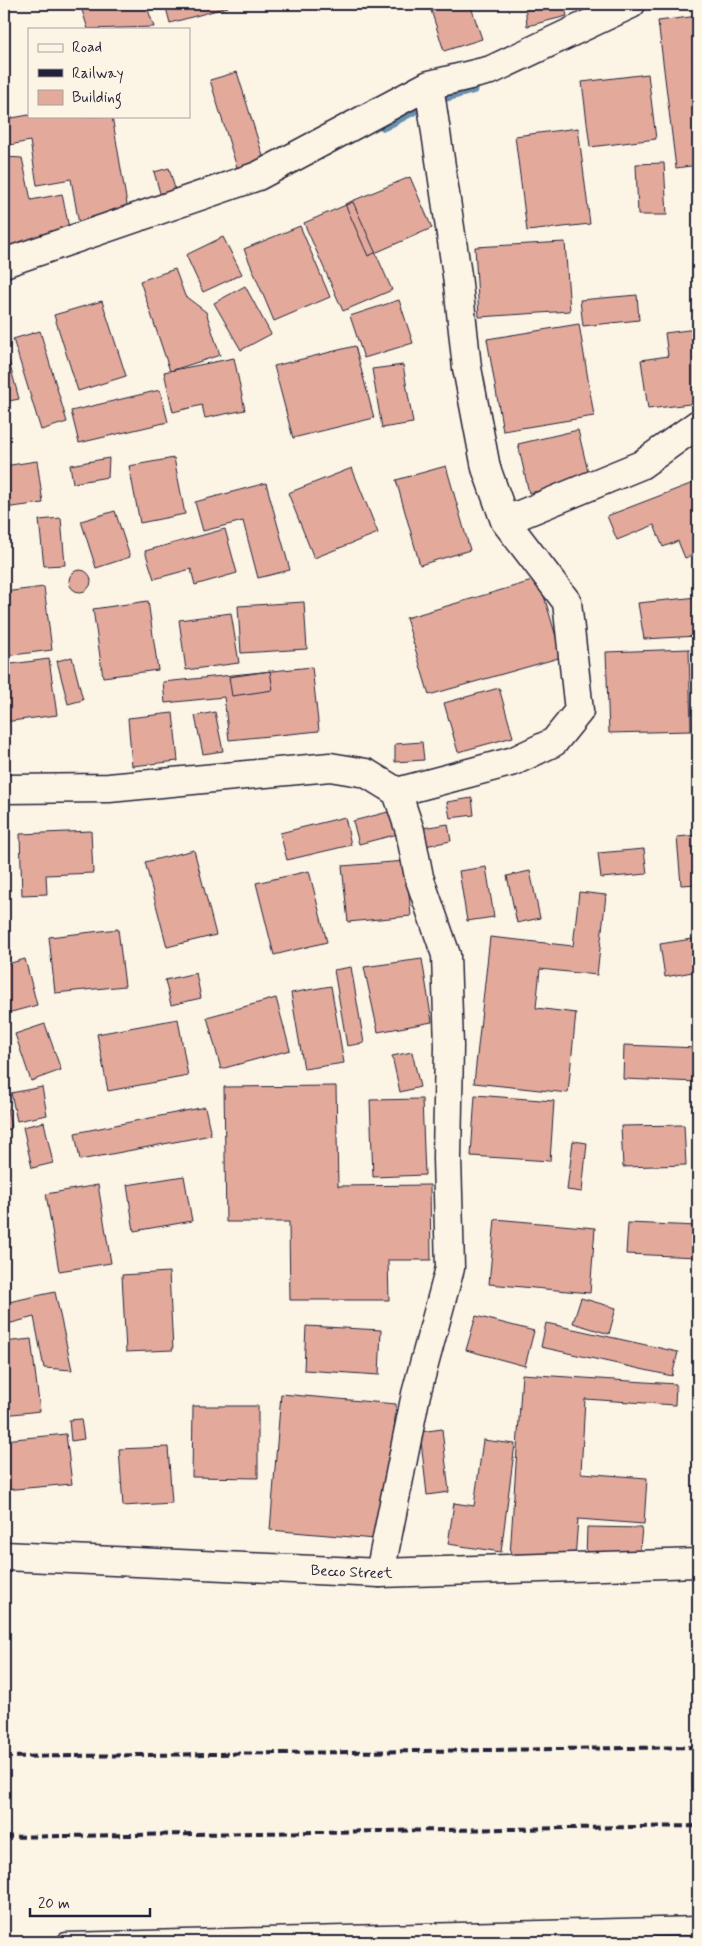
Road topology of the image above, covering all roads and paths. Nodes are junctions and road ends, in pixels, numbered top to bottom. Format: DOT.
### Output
graph roads {
  1 [pos="631,4"];
  2 [pos="429,85"];
  3 [pos="4,263"];
  4 [pos="698,424"];
  5 [pos="505,521"];
  6 [pos="4,788"];
  7 [pos="397,792"];
  8 [pos="4,1556"];
  9 [pos="698,1563"];
  10 [pos="380,1572"];
  11 [pos="698,1926"];
  12 [pos="66,1942"];
  1 -- 2 [label="street"];
  2 -- 3 [label="street"];
  2 -- 5 [label="street"];
  4 -- 5 [label="street"];
  5 -- 7 [label="street"];
  6 -- 7 [label="street"];
  7 -- 10 [label="street"];
  8 -- 10 [label="street, Becco Street"];
  9 -- 10 [label="street, Becco Street"];
  11 -- 12 [label="lane"];
}
